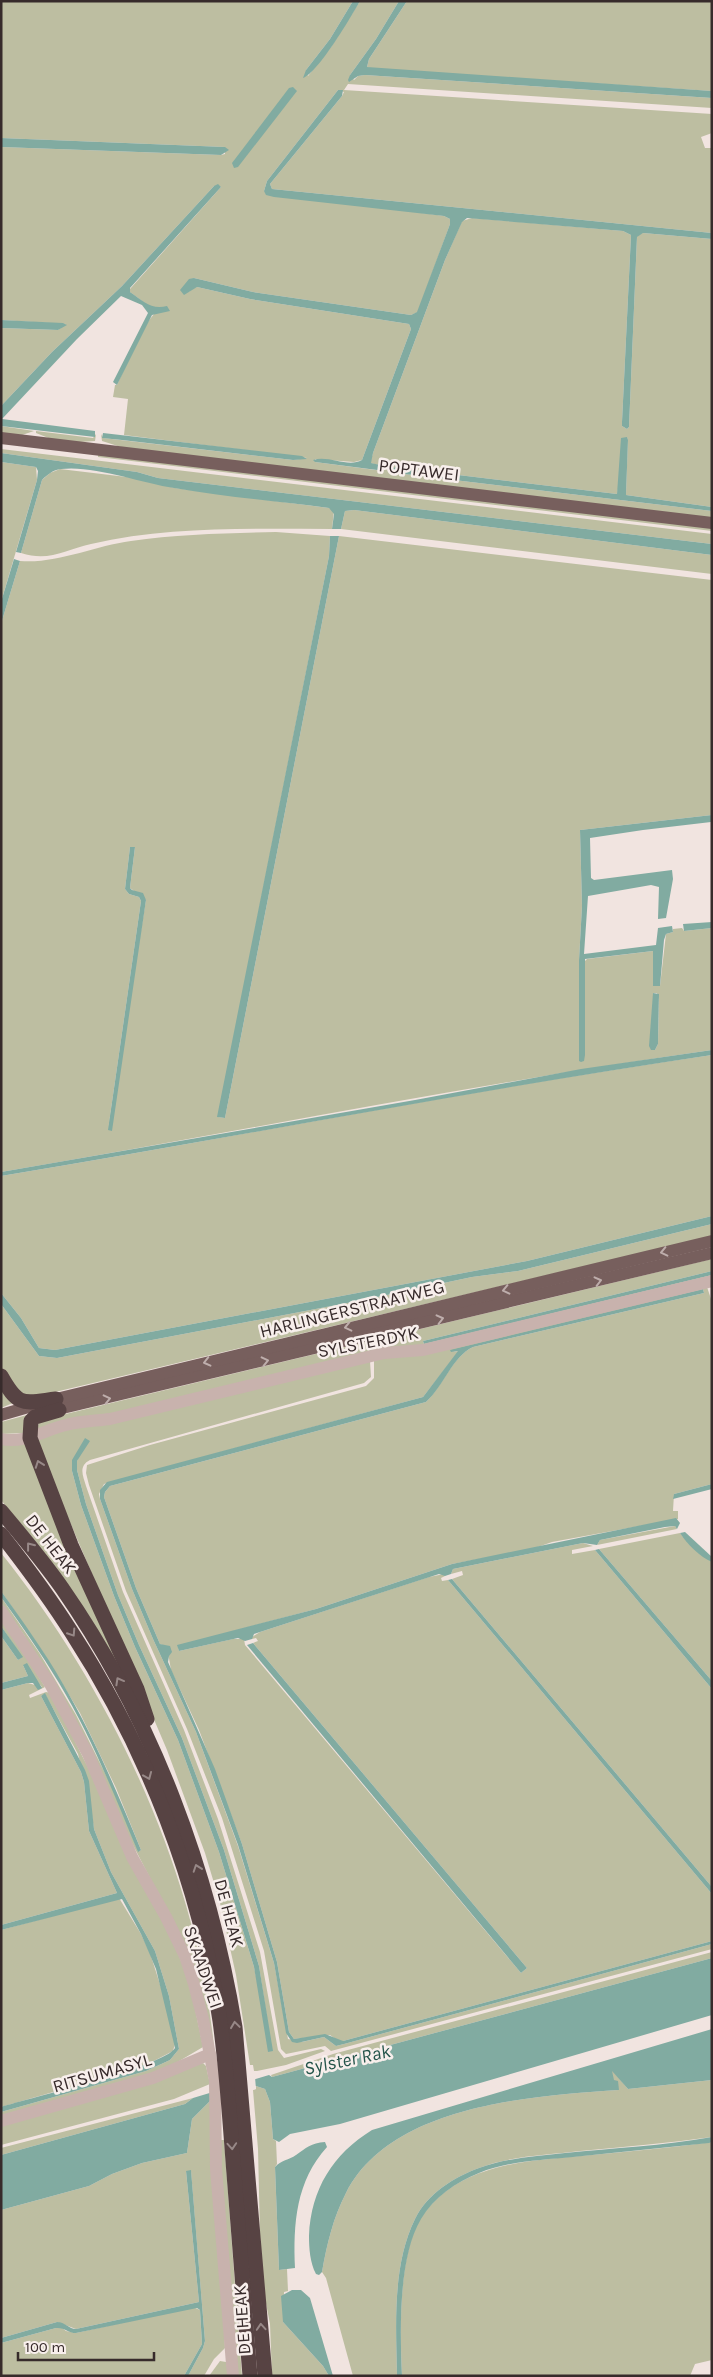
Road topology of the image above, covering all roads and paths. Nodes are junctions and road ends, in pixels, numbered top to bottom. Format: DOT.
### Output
graph roads {
  1 [pos="1,438"];
  2 [pos="712,523"];
  3 [pos="712,1241"];
  4 [pos="712,1253"];
  5 [pos="712,1281"];
  6 [pos="1,1376"];
  7 [pos="58,1404"];
  8 [pos="1,1415"];
  9 [pos="1,1422"];
  10 [pos="30,1438"];
  11 [pos="1,1439"];
  12 [pos="1,1511"];
  13 [pos="1,1534"];
  14 [pos="1,1546"];
  15 [pos="45,1592"];
  16 [pos="1,1611"];
  17 [pos="170,1788"];
  18 [pos="210,2054"];
  19 [pos="227,2078"];
  20 [pos="229,2097"];
  21 [pos="1,2121"];
  22 [pos="232,2376"];
  23 [pos="250,2376"];
  24 [pos="264,2376"];
  1 -- 2 [label="main road, POPTAWEI"];
  3 -- 7 [label="main road, HARLINGERSTRAATWEG, one-way"];
  7 -- 4 [label="main road, HARLINGERSTRAATWEG, one-way"];
  5 -- 10 [label="street, SYLSTERDYK"];
  6 -- 7 [label="highway"];
  7 -- 8 [label="main road, HARLINGERSTRAATWEG"];
  7 -- 9 [label="main road, HARLINGERSTRAATWEG"];
  7 -- 10 [label="highway"];
  10 -- 11 [label="street, SYLSTERDYK"];
  17 -- 10 [label="highway, one-way"];
  17 -- 12 [label="highway, DE HEAK, one-way"];
  13 -- 15 [label="highway, DE HEAK"];
  14 -- 15 [label="highway"];
  15 -- 19 [label="highway, DE HEAK, one-way"];
  16 -- 18 [label="street, SKAADWEI"];
  19 -- 17 [label="highway, DE HEAK, one-way"];
  18 -- 19 [label="street, SKAADWEI"];
  18 -- 21 [label="street, RITSUMASYL"];
  19 -- 20 [label="highway, DE HEAK"];
  20 -- 22 [label="street"];
  20 -- 23 [label="highway, DE HEAK, one-way"];
  24 -- 20 [label="highway, DE HEAK, one-way"];
}
